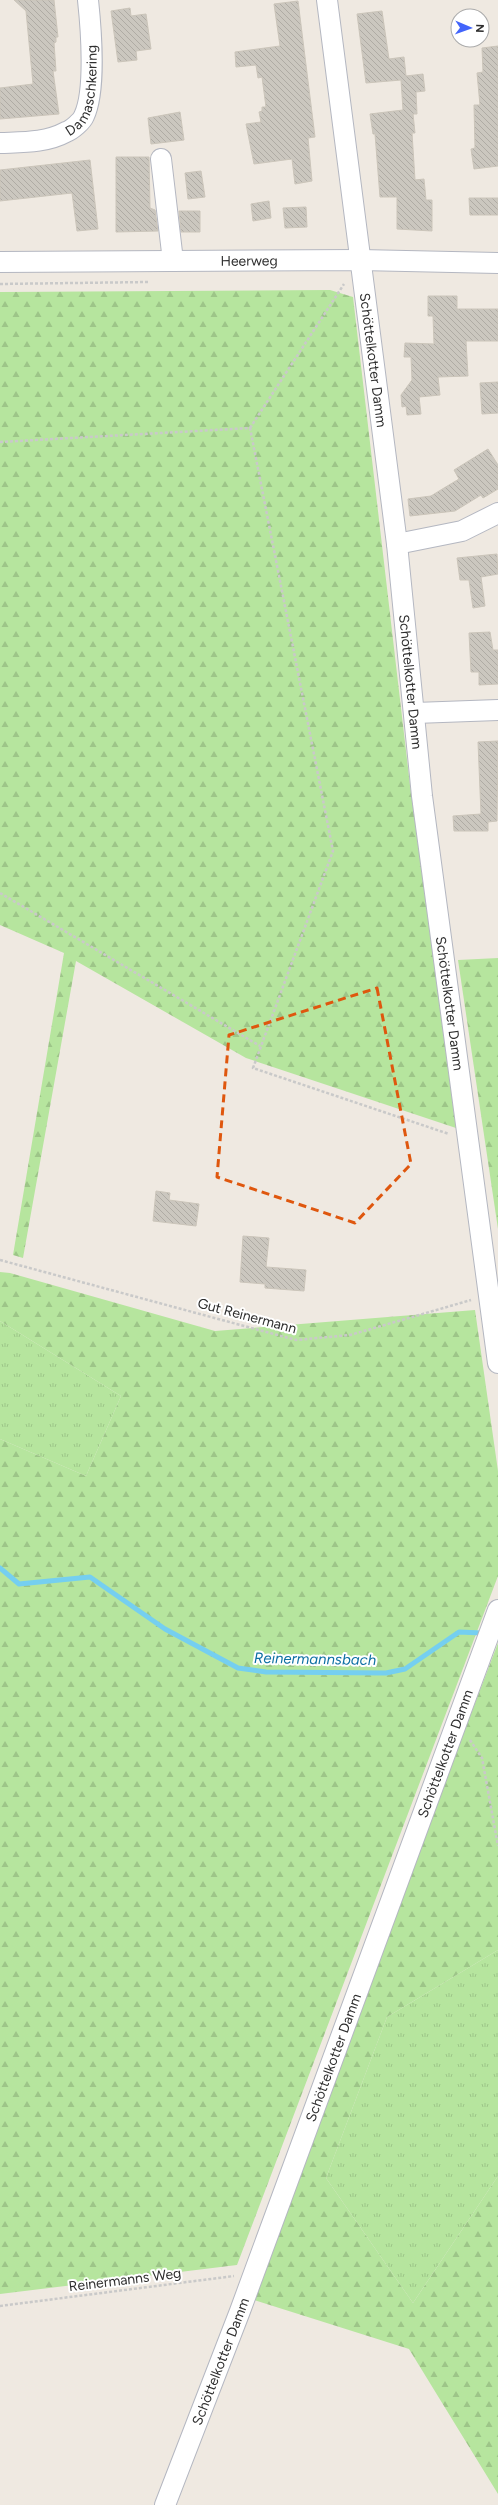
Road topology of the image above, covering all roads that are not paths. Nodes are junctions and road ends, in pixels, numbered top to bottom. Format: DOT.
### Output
graph roads {
  1 [pos="88,0"];
  2 [pos="327,0"];
  3 [pos="0,143"];
  4 [pos="161,158"];
  5 [pos="360,260"];
  6 [pos="173,261"];
  7 [pos="0,262"];
  8 [pos="498,263"];
  9 [pos="498,513"];
  10 [pos="397,544"];
  11 [pos="498,710"];
  12 [pos="415,713"];
  13 [pos="498,1363"];
  14 [pos="498,1610"];
  15 [pos="165,2505"];
  1 -- 3 [label="street, Damaschkering"];
  2 -- 5 [label="street, Schöttelkotter Damm"];
  4 -- 6 [label="street"];
  5 -- 6 [label="street, Heerweg"];
  5 -- 8 [label="street, Heerweg"];
  5 -- 10 [label="street, Schöttelkotter Damm"];
  6 -- 7 [label="street, Heerweg"];
  9 -- 10 [label="street"];
  10 -- 12 [label="street, Schöttelkotter Damm"];
  11 -- 12 [label="street"];
  12 -- 13 [label="street, Schöttelkotter Damm"];
  14 -- 15 [label="street, Schöttelkotter Damm"];
}
